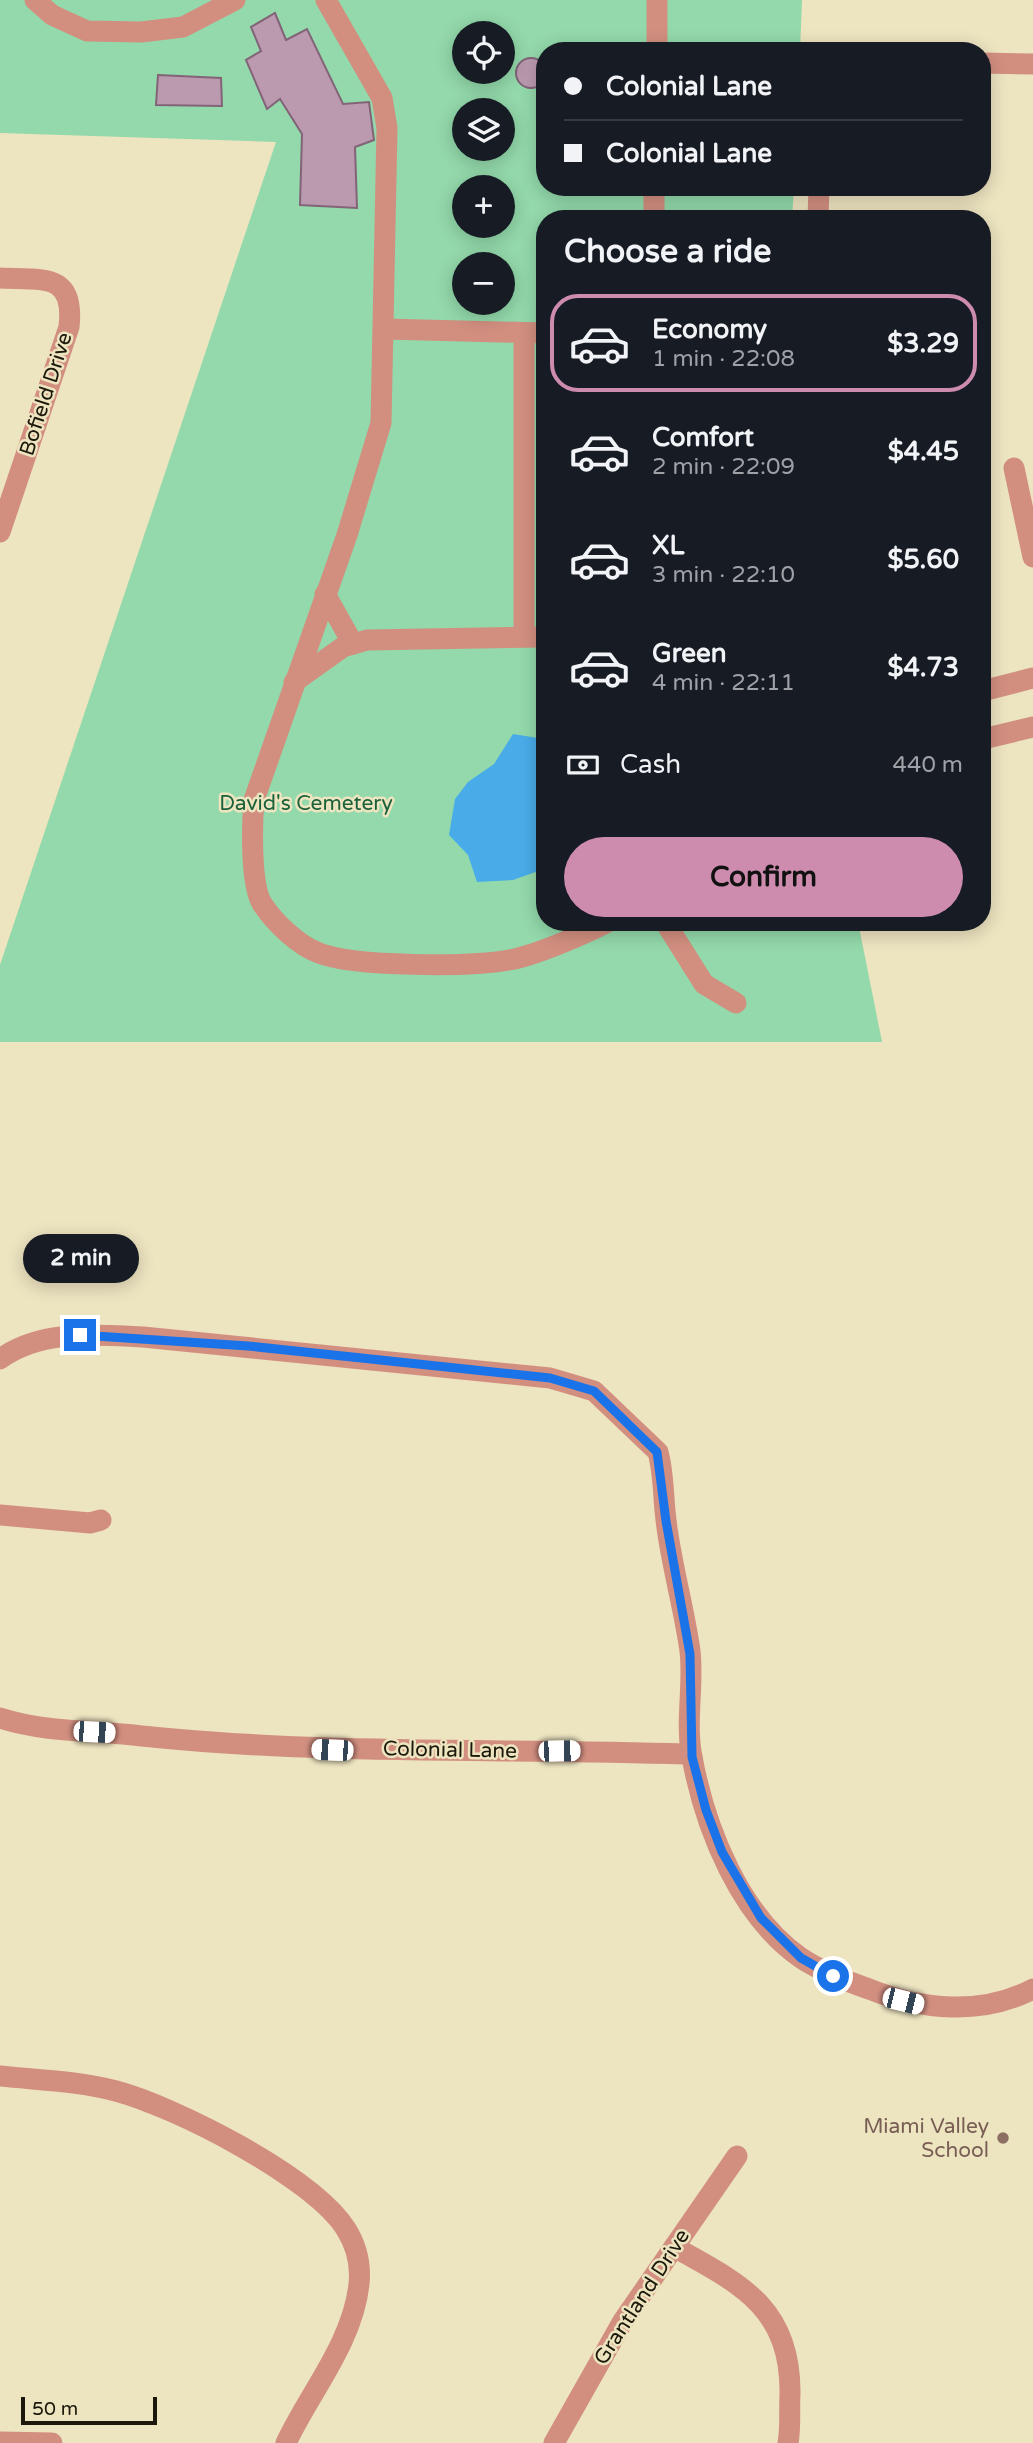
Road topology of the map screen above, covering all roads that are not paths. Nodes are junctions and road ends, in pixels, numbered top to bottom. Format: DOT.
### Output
graph roads {
  1 [pos="35,0"];
  2 [pos="235,0"];
  3 [pos="326,0"];
  4 [pos="657,0"];
  5 [pos="657,42"];
  6 [pos="991,63"];
  7 [pos="1033,64"];
  8 [pos="0,278"];
  9 [pos="384,329"];
  10 [pos="534,333"];
  11 [pos="1014,468"];
  12 [pos="0,532"];
  13 [pos="1033,558"];
  14 [pos="326,594"];
  15 [pos="534,636"];
  16 [pos="353,644"];
  17 [pos="1033,678"];
  18 [pos="294,682"];
  19 [pos="991,689"];
  20 [pos="1033,727"];
  21 [pos="991,737"];
  22 [pos="585,931"];
  23 [pos="670,931"];
  24 [pos="736,1003"];
  25 [pos="0,1359"];
  26 [pos="0,1515"];
  27 [pos="101,1520"];
  28 [pos="0,1718"];
  29 [pos="692,1757"];
  30 [pos="1033,1989"];
  31 [pos="0,2076"];
  32 [pos="737,2156"];
  33 [pos="674,2247"];
  34 [pos="0,2442"];
  35 [pos="52,2443"];
  36 [pos="286,2443"];
  37 [pos="554,2443"];
  38 [pos="788,2443"];
  1 -- 2 [label="street"];
  3 -- 9 [label="street"];
  4 -- 5 [label="street"];
  6 -- 7 [label="street"];
  8 -- 12 [label="street, Bofield Drive"];
  9 -- 10 [label="street"];
  9 -- 14 [label="street"];
  10 -- 15 [label="street"];
  11 -- 13 [label="street"];
  14 -- 16 [label="street"];
  14 -- 18 [label="street"];
  15 -- 16 [label="street"];
  16 -- 18 [label="street"];
  17 -- 19 [label="street"];
  18 -- 22 [label="street"];
  20 -- 21 [label="street"];
  23 -- 24 [label="street"];
  25 -- 29 [label="street"];
  26 -- 27 [label="street"];
  28 -- 29 [label="street, Colonial Lane"];
  29 -- 30 [label="street"];
  31 -- 36 [label="street"];
  32 -- 33 [label="street, Grantland Drive"];
  33 -- 37 [label="street, Grantland Drive"];
  33 -- 38 [label="street"];
  34 -- 35 [label="street"];
}
